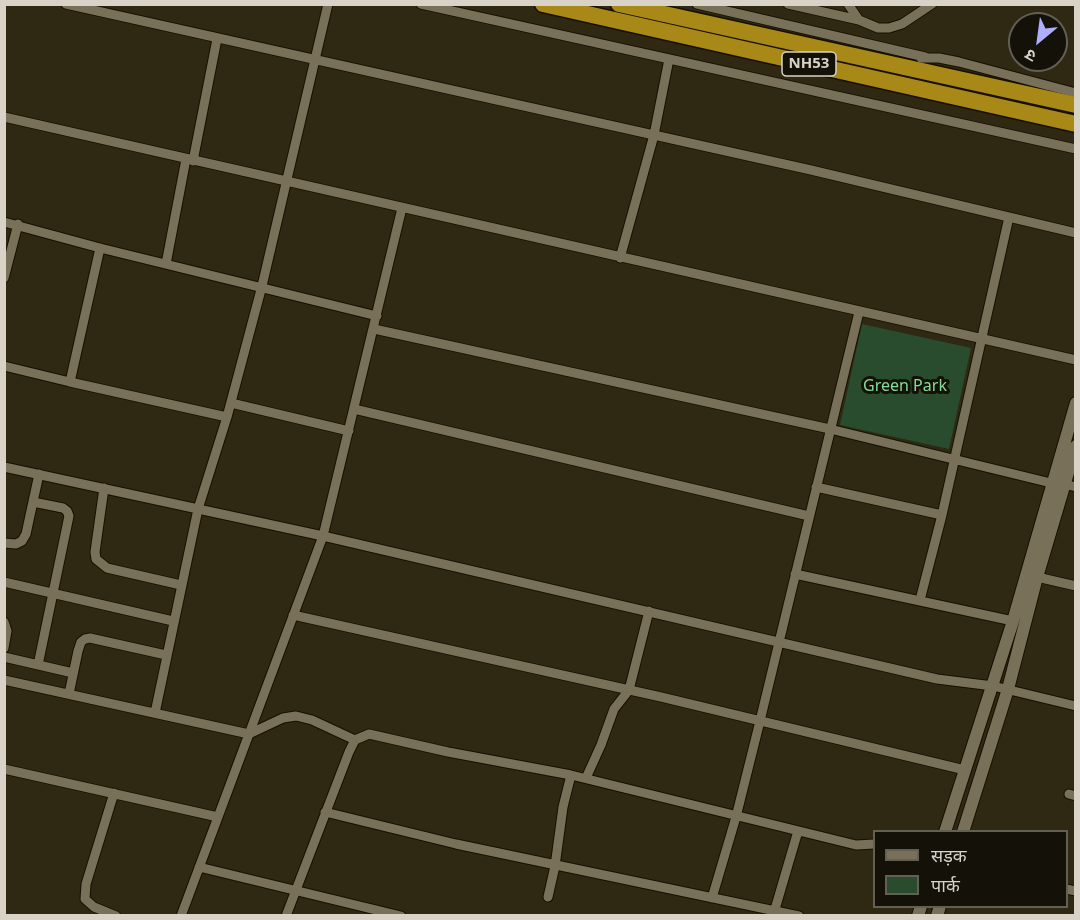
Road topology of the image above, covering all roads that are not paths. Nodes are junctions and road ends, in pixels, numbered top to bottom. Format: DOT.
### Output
graph roads {
  1 [pos="66,4"];
  2 [pos="328,4"];
  3 [pos="421,4"];
  4 [pos="543,4"];
  5 [pos="619,4"];
  6 [pos="697,4"];
  7 [pos="788,4"];
  8 [pos="849,4"];
  9 [pos="932,4"];
  10 [pos="674,10"];
  11 [pos="859,20"];
  12 [pos="217,39"];
  13 [pos="926,57"];
  14 [pos="669,59"];
  15 [pos="315,61"];
  16 [pos="893,66"];
  17 [pos="1076,93"];
  18 [pos="1076,105"];
  19 [pos="4,117"];
  20 [pos="1076,123"];
  21 [pos="654,135"];
  22 [pos="1076,149"];
  23 [pos="189,160"];
  24 [pos="287,182"];
  25 [pos="402,208"];
  26 [pos="1009,217"];
  27 [pos="4,222"];
  28 [pos="18,224"];
  29 [pos="1076,233"];
  30 [pos="100,248"];
  31 [pos="620,258"];
  32 [pos="166,264"];
  33 [pos="4,278"];
  34 [pos="262,286"];
  35 [pos="859,312"];
  36 [pos="377,316"];
  37 [pos="374,329"];
  38 [pos="981,340"];
  39 [pos="1076,360"];
  40 [pos="4,366"];
  41 [pos="70,382"];
  42 [pos="231,403"];
  43 [pos="1076,403"];
  44 [pos="354,409"];
  45 [pos="227,417"];
  46 [pos="830,429"];
  47 [pos="349,431"];
  48 [pos="1076,446"];
  49 [pos="954,459"];
  50 [pos="4,467"];
  51 [pos="39,474"];
  52 [pos="1063,485"];
  53 [pos="816,487"];
  54 [pos="104,488"];
  55 [pos="33,502"];
  56 [pos="198,509"];
  57 [pos="942,515"];
  58 [pos="809,516"];
  59 [pos="323,536"];
  60 [pos="4,543"];
  61 [pos="795,574"];
  62 [pos="1037,577"];
  63 [pos="4,582"];
  64 [pos="181,585"];
  65 [pos="1076,585"];
  66 [pos="53,593"];
  67 [pos="920,600"];
  68 [pos="649,611"];
  69 [pos="293,615"];
  70 [pos="173,621"];
  71 [pos="1013,621"];
  72 [pos="4,622"];
  73 [pos="779,642"];
  74 [pos="4,648"];
  75 [pos="166,656"];
  76 [pos="4,657"];
  77 [pos="38,665"];
  78 [pos="73,673"];
  79 [pos="4,680"];
  80 [pos="993,686"];
  81 [pos="1008,689"];
  82 [pos="629,690"];
  83 [pos="69,694"];
  84 [pos="1076,706"];
  85 [pos="155,713"];
  86 [pos="760,721"];
  87 [pos="249,734"];
  88 [pos="355,740"];
  89 [pos="4,769"];
  90 [pos="965,770"];
  91 [pos="571,775"];
  92 [pos="586,778"];
  93 [pos="114,793"];
  94 [pos="326,812"];
  95 [pos="218,817"];
  96 [pos="736,817"];
  97 [pos="945,830"];
  98 [pos="963,830"];
  99 [pos="798,831"];
  100 [pos="873,844"];
  101 [pos="555,866"];
  102 [pos="199,867"];
  103 [pos="296,890"];
  104 [pos="548,897"];
  105 [pos="712,898"];
  106 [pos="774,913"];
  107 [pos="116,915"];
  108 [pos="181,915"];
  109 [pos="286,915"];
  110 [pos="401,915"];
  111 [pos="799,915"];
  1 -- 12 [label="street"];
  2 -- 15 [label="street"];
  3 -- 14 [label="street"];
  4 -- 20 [label="highway, NH53"];
  5 -- 10 [label="highway, NH53"];
  6 -- 13 [label="street"];
  7 -- 11 [label="street"];
  8 -- 11 [label="street"];
  9 -- 11 [label="street"];
  10 -- 16 [label="highway, NH53"];
  12 -- 15 [label="street"];
  12 -- 23 [label="street"];
  13 -- 16 [label="street"];
  13 -- 17 [label="street"];
  14 -- 21 [label="street"];
  14 -- 22 [label="street"];
  15 -- 21 [label="street"];
  15 -- 24 [label="street"];
  16 -- 18 [label="highway, NH53"];
  19 -- 23 [label="street"];
  21 -- 26 [label="street"];
  21 -- 31 [label="street"];
  23 -- 24 [label="street"];
  23 -- 32 [label="street"];
  24 -- 25 [label="street"];
  24 -- 34 [label="street"];
  25 -- 31 [label="street"];
  25 -- 36 [label="street"];
  26 -- 29 [label="street"];
  26 -- 38 [label="street"];
  27 -- 28 [label="street"];
  28 -- 30 [label="street"];
  28 -- 33 [label="street"];
  30 -- 32 [label="street"];
  30 -- 41 [label="street"];
  31 -- 35 [label="street"];
  32 -- 34 [label="street"];
  34 -- 36 [label="street"];
  34 -- 42 [label="street"];
  35 -- 38 [label="street"];
  35 -- 46 [label="street"];
  36 -- 37 [label="street"];
  37 -- 44 [label="street"];
  37 -- 46 [label="street"];
  38 -- 39 [label="street"];
  38 -- 49 [label="street"];
  40 -- 41 [label="street"];
  41 -- 45 [label="street"];
  42 -- 45 [label="street"];
  42 -- 47 [label="street"];
  43 -- 52 [label="street"];
  44 -- 47 [label="street"];
  44 -- 58 [label="street"];
  45 -- 56 [label="street"];
  46 -- 49 [label="street"];
  46 -- 53 [label="street"];
  47 -- 59 [label="street"];
  48 -- 52 [label="street"];
  49 -- 52 [label="street"];
  49 -- 57 [label="street"];
  50 -- 51 [label="street"];
  51 -- 54 [label="street"];
  51 -- 55 [label="street"];
  52 -- 62 [label="street"];
  52 -- 71 [label="street"];
  53 -- 57 [label="street"];
  53 -- 58 [label="street"];
  54 -- 56 [label="street"];
  54 -- 64 [label="street"];
  55 -- 60 [label="street"];
  55 -- 66 [label="street"];
  56 -- 59 [label="street"];
  56 -- 64 [label="street"];
  57 -- 67 [label="street"];
  58 -- 61 [label="street"];
  59 -- 68 [label="street"];
  59 -- 69 [label="street"];
  61 -- 67 [label="street"];
  61 -- 73 [label="street"];
  62 -- 65 [label="street"];
  62 -- 81 [label="street"];
  63 -- 66 [label="street"];
  64 -- 70 [label="street"];
  66 -- 70 [label="street"];
  66 -- 77 [label="street"];
  67 -- 71 [label="street"];
  68 -- 73 [label="street"];
  68 -- 82 [label="street"];
  69 -- 82 [label="street"];
  69 -- 87 [label="street"];
  70 -- 75 [label="street"];
  71 -- 80 [label="street"];
  72 -- 74 [label="street"];
  73 -- 80 [label="street"];
  73 -- 86 [label="street"];
  75 -- 78 [label="street"];
  75 -- 85 [label="street"];
  76 -- 77 [label="street"];
  77 -- 78 [label="street"];
  78 -- 83 [label="street"];
  79 -- 83 [label="street"];
  80 -- 81 [label="street"];
  80 -- 90 [label="street"];
  81 -- 84 [label="street"];
  81 -- 98 [label="street"];
  82 -- 86 [label="street"];
  82 -- 92 [label="street"];
  83 -- 85 [label="street"];
  85 -- 87 [label="street"];
  86 -- 90 [label="street"];
  86 -- 96 [label="street"];
  87 -- 88 [label="street"];
  87 -- 95 [label="street"];
  88 -- 91 [label="street"];
  88 -- 94 [label="street"];
  89 -- 93 [label="street"];
  90 -- 97 [label="street"];
  91 -- 92 [label="street"];
  91 -- 101 [label="street"];
  92 -- 96 [label="street"];
  93 -- 95 [label="street"];
  93 -- 107 [label="street"];
  94 -- 101 [label="street"];
  94 -- 103 [label="street"];
  95 -- 102 [label="street"];
  96 -- 99 [label="street"];
  96 -- 105 [label="street"];
  99 -- 100 [label="street"];
  99 -- 106 [label="street"];
  101 -- 104 [label="street"];
  101 -- 105 [label="street"];
  102 -- 103 [label="street"];
  102 -- 108 [label="street"];
  103 -- 109 [label="street"];
  103 -- 110 [label="street"];
  105 -- 106 [label="street"];
  106 -- 111 [label="street"];
}
